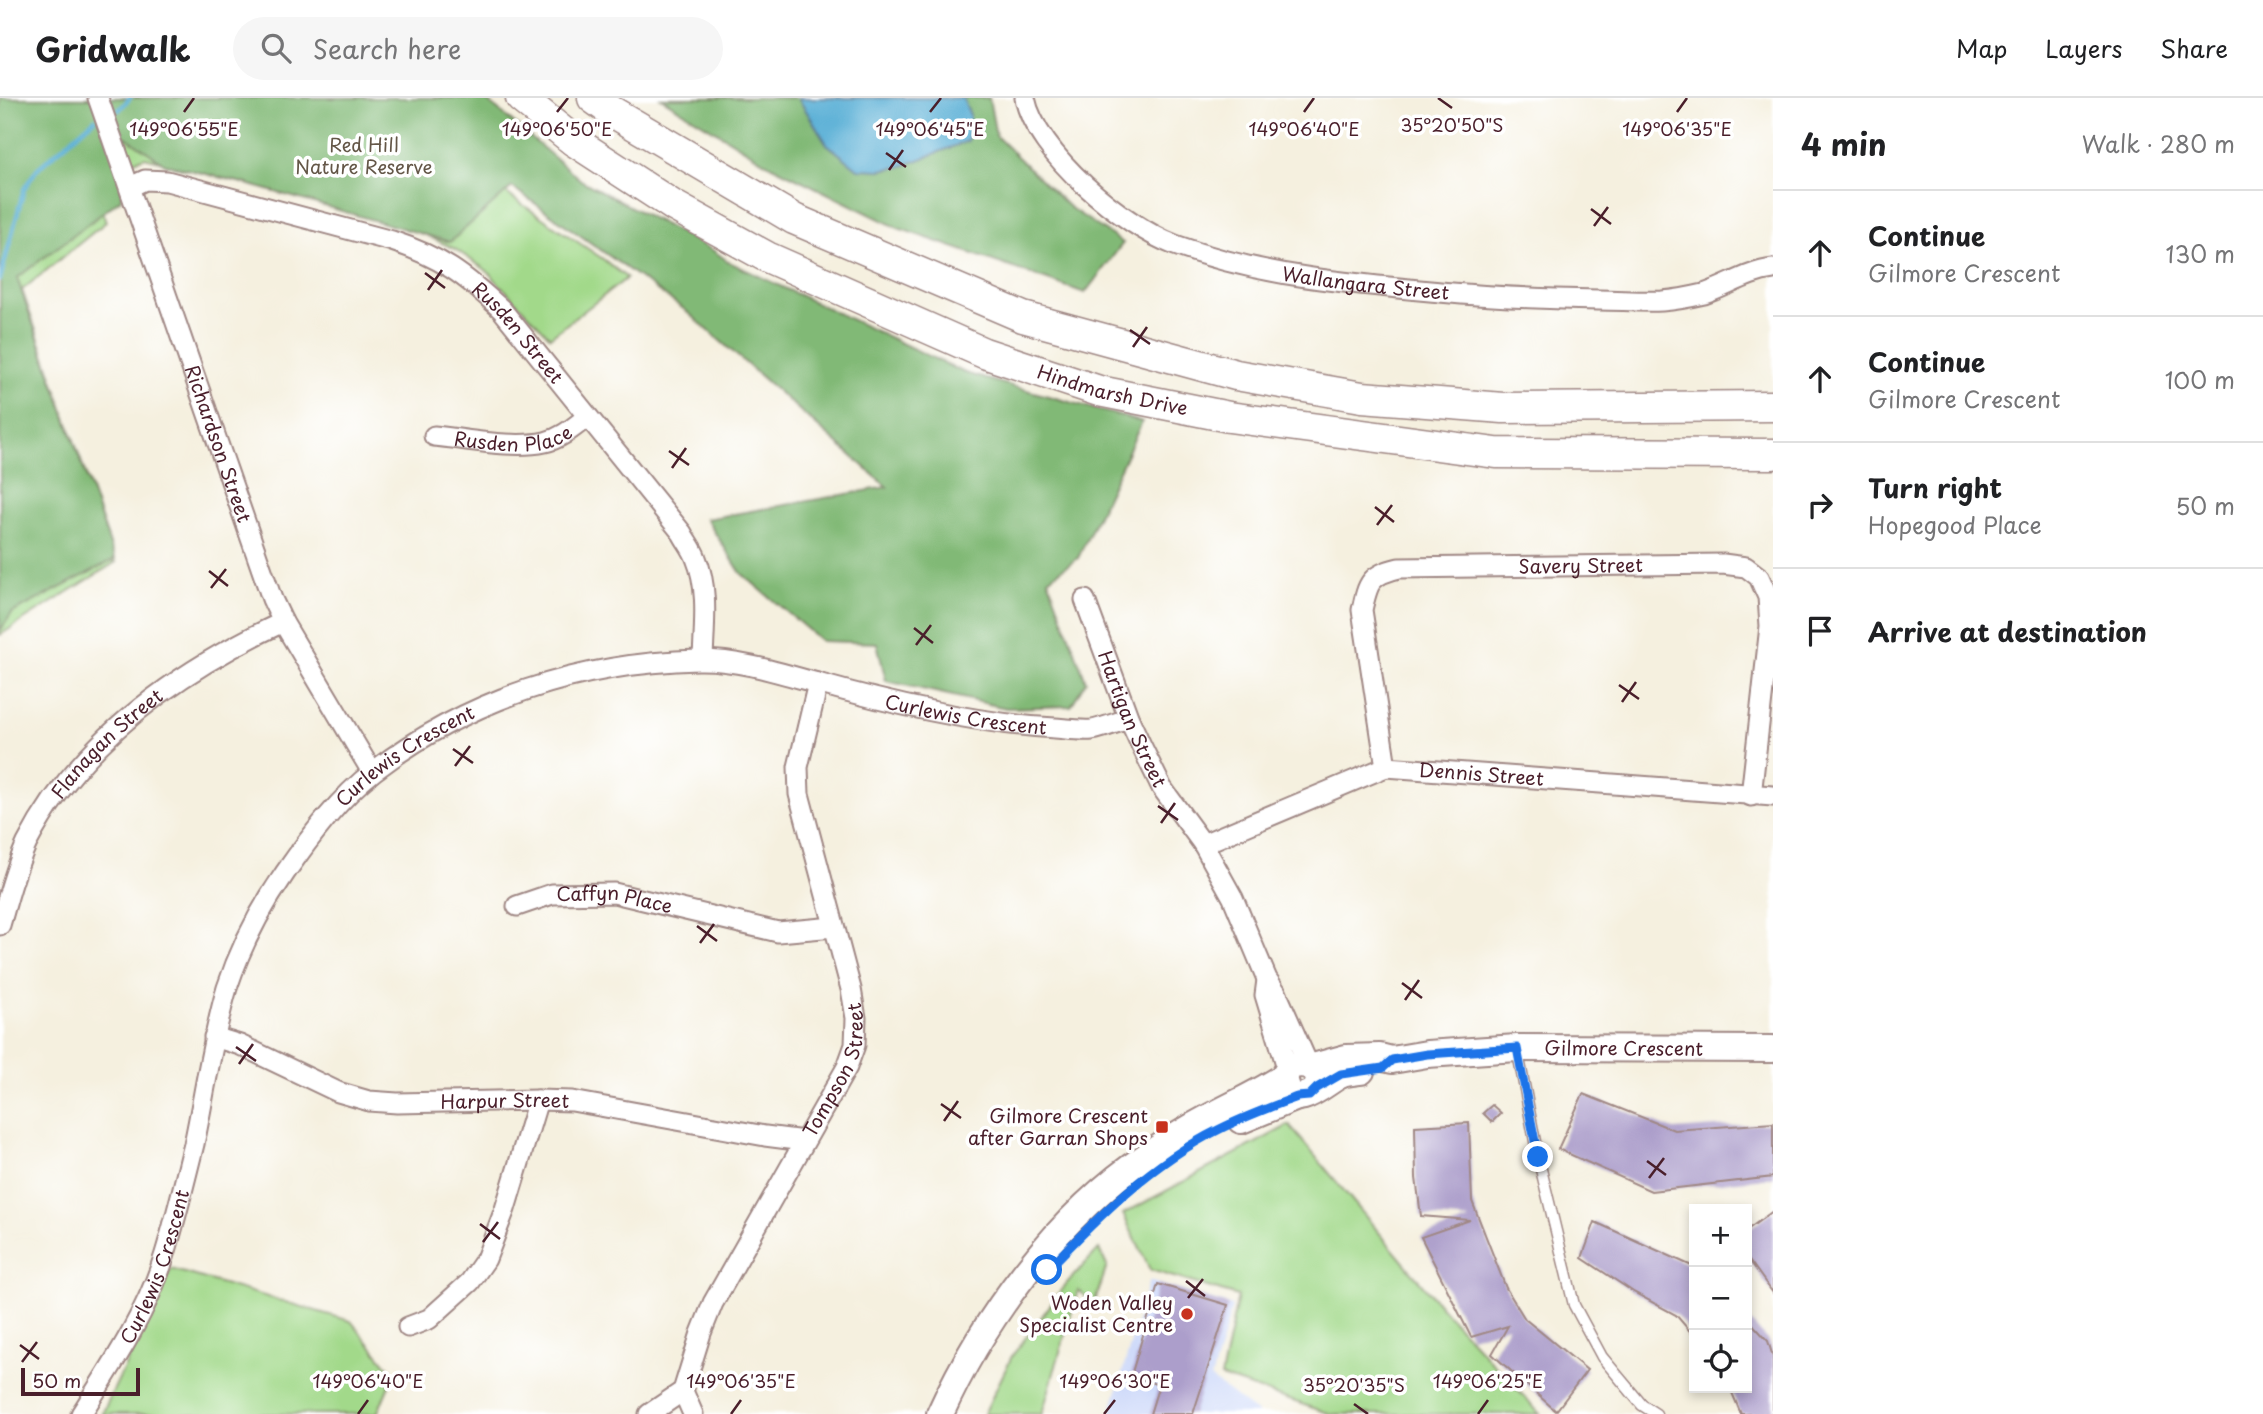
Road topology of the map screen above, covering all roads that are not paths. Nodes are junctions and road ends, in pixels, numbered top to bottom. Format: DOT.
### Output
graph roads {
  1 [pos="98,98"];
  2 [pos="521,98"];
  3 [pos="593,98"];
  4 [pos="1025,98"];
  5 [pos="130,187"];
  6 [pos="1773,269"];
  7 [pos="1773,406"];
  8 [pos="587,417"];
  9 [pos="434,436"];
  10 [pos="1773,454"];
  11 [pos="1084,600"];
  12 [pos="283,622"];
  13 [pos="703,659"];
  14 [pos="818,683"];
  15 [pos="1129,719"];
  16 [pos="1385,767"];
  17 [pos="372,772"];
  18 [pos="1751,796"];
  19 [pos="1773,796"];
  20 [pos="1203,844"];
  21 [pos="517,905"];
  22 [pos="0,925"];
  23 [pos="834,927"];
  24 [pos="214,1037"];
  25 [pos="1517,1048"];
  26 [pos="1773,1049"];
  27 [pos="1301,1077"];
  28 [pos="538,1100"];
  29 [pos="1213,1124"];
  30 [pos="804,1140"];
  31 [pos="408,1327"];
  32 [pos="684,1391"];
  33 [pos="81,1414"];
  34 [pos="649,1414"];
  35 [pos="693,1414"];
  36 [pos="940,1414"];
  37 [pos="958,1414"];
  38 [pos="1656,1414"];
  1 -- 5 [label="street, Richardson Street"];
  2 -- 10 [label="main road, Hindmarsh Drive"];
  3 -- 7 [label="main road"];
  4 -- 6 [label="street, Wallangara Street"];
  5 -- 8 [label="street, Rusden Street"];
  5 -- 12 [label="street, Richardson Street"];
  8 -- 9 [label="street, Rusden Place"];
  8 -- 13 [label="street, Rusden Street"];
  11 -- 15 [label="street, Hartigan Street"];
  12 -- 17 [label="street, Richardson Street"];
  12 -- 22 [label="street, Flanagan Street"];
  13 -- 14 [label="street, Curlewis Crescent"];
  13 -- 17 [label="street, Curlewis Crescent"];
  14 -- 15 [label="street, Curlewis Crescent"];
  14 -- 23 [label="street, Tompson Street"];
  15 -- 20 [label="street, Hartigan Street"];
  16 -- 18 [label="street, Dennis Street"];
  16 -- 18 [label="street, Savery Street"];
  16 -- 20 [label="street, Dennis Street"];
  17 -- 24 [label="street, Curlewis Crescent"];
  18 -- 19 [label="street, Dennis Street"];
  20 -- 27 [label="street, Hartigan Street"];
  21 -- 23 [label="street, Caffyn Place"];
  23 -- 30 [label="street, Tompson Street"];
  24 -- 28 [label="street, Harpur Street"];
  24 -- 33 [label="street, Curlewis Crescent"];
  25 -- 26 [label="street, Gilmore Crescent"];
  25 -- 27 [label="street, Gilmore Crescent"];
  25 -- 38 [label="lane"];
  27 -- 29 [label="street, Gilmore Crescent"];
  28 -- 30 [label="street, Harpur Street"];
  28 -- 31 [label="street"];
  29 -- 36 [label="street, Gilmore Crescent"];
  29 -- 37 [label="street, Gilmore Crescent"];
  30 -- 32 [label="street, Tompson Street"];
  32 -- 34 [label="street"];
  32 -- 35 [label="street"];
}
